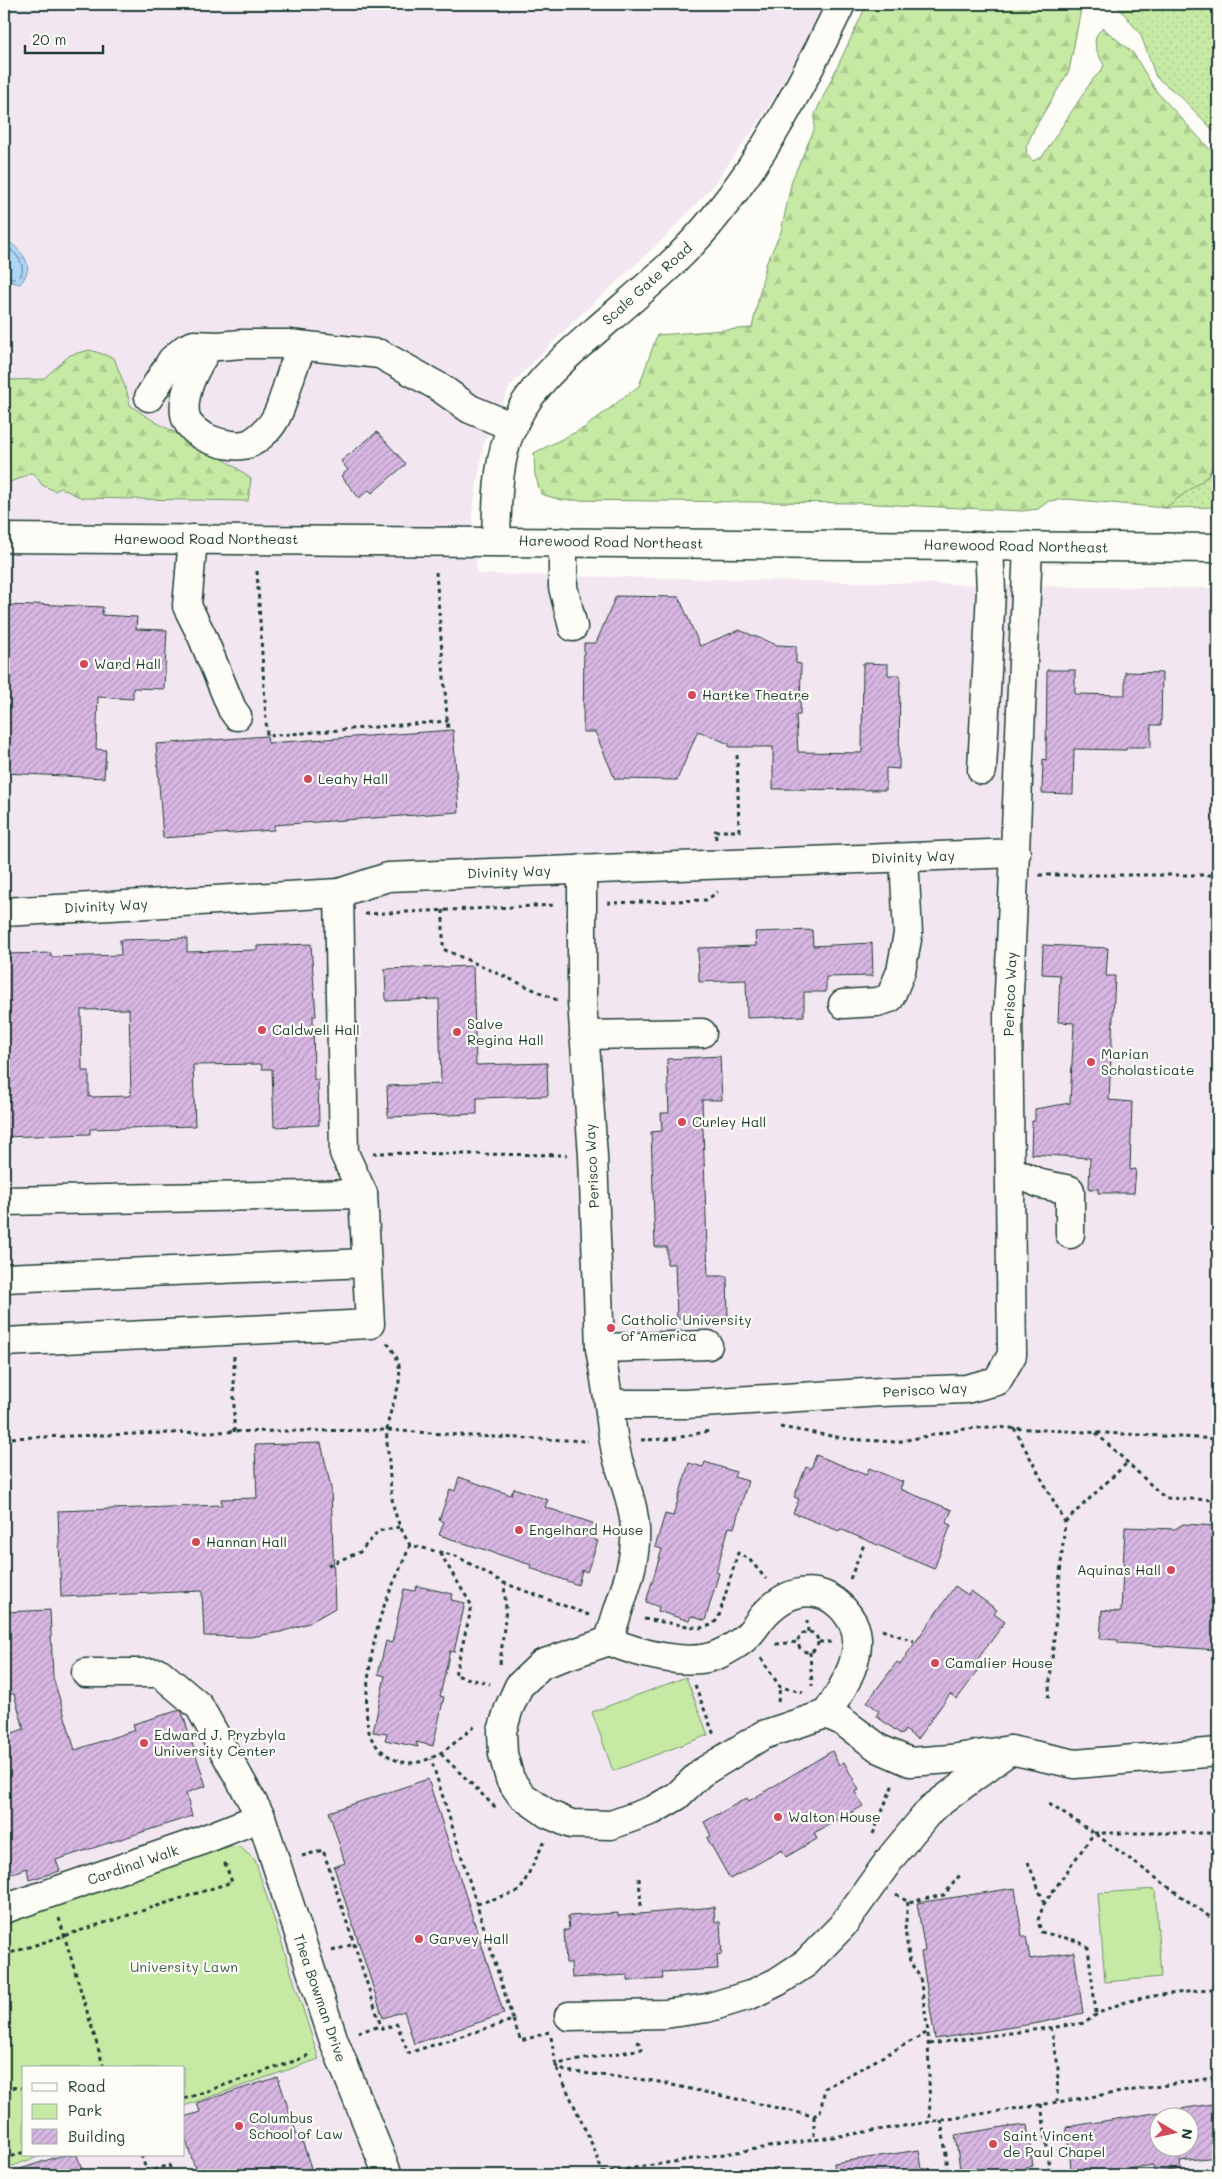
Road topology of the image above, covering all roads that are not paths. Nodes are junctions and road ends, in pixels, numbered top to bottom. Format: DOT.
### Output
graph roads {
  1 [pos="841,4"];
  2 [pos="209,346"];
  3 [pos="302,346"];
  4 [pos="149,397"];
  5 [pos="513,427"];
  6 [pos="4,538"];
  7 [pos="192,539"];
  8 [pos="496,541"];
  9 [pos="563,542"];
  10 [pos="989,546"];
  11 [pos="1028,546"];
  12 [pos="1218,548"];
  13 [pos="573,627"];
  14 [pos="237,716"];
  15 [pos="982,770"];
  16 [pos="904,858"];
  17 [pos="1016,864"];
  18 [pos="582,869"];
  19 [pos="339,893"];
  20 [pos="4,912"];
  21 [pos="842,1004"];
  22 [pos="702,1033"];
  23 [pos="584,1035"];
  24 [pos="1010,1170"];
  25 [pos="363,1194"];
  26 [pos="4,1201"];
  27 [pos="1070,1234"];
  28 [pos="367,1263"];
  29 [pos="4,1278"];
  30 [pos="4,1342"];
  31 [pos="708,1345"];
  32 [pos="600,1348"];
  33 [pos="609,1404"];
  34 [pos="612,1630"];
  35 [pos="86,1673"];
  36 [pos="825,1703"];
  37 [pos="1010,1750"];
  38 [pos="1218,1752"];
  39 [pos="261,1818"];
  40 [pos="4,1909"];
  41 [pos="569,2016"];
  42 [pos="388,2175"];
  1 -- 5 [label="street, Scale Gate Road"];
  2 -- 3 [label="street"];
  2 -- 3 [label="street"];
  2 -- 4 [label="street"];
  3 -- 5 [label="street"];
  5 -- 8 [label="street, Scale Gate Road"];
  6 -- 7 [label="street, Harewood Road Northeast"];
  7 -- 8 [label="street, Harewood Road Northeast"];
  7 -- 14 [label="street"];
  8 -- 9 [label="street, Harewood Road Northeast"];
  9 -- 10 [label="street, Harewood Road Northeast"];
  9 -- 13 [label="street"];
  10 -- 11 [label="street, Harewood Road Northeast"];
  10 -- 15 [label="street"];
  11 -- 12 [label="street, Harewood Road Northeast"];
  11 -- 17 [label="street, Perisco Way"];
  16 -- 17 [label="street, Divinity Way"];
  16 -- 18 [label="street, Divinity Way"];
  16 -- 21 [label="street"];
  17 -- 24 [label="street, Perisco Way"];
  18 -- 19 [label="street, Divinity Way"];
  18 -- 23 [label="street, Perisco Way"];
  19 -- 20 [label="street, Divinity Way"];
  19 -- 25 [label="street"];
  22 -- 23 [label="street"];
  23 -- 32 [label="street, Perisco Way"];
  24 -- 27 [label="street"];
  24 -- 33 [label="street, Perisco Way"];
  25 -- 26 [label="street"];
  25 -- 28 [label="street"];
  28 -- 29 [label="street"];
  28 -- 30 [label="street"];
  31 -- 32 [label="street"];
  32 -- 33 [label="street, Perisco Way"];
  33 -- 34 [label="street"];
  34 -- 36 [label="street"];
  34 -- 36 [label="street"];
  35 -- 39 [label="street, Thea Bowman Drive"];
  36 -- 37 [label="street"];
  37 -- 38 [label="street"];
  37 -- 41 [label="street"];
  39 -- 40 [label="street, Cardinal Walk"];
  39 -- 42 [label="street, Thea Bowman Drive"];
}
